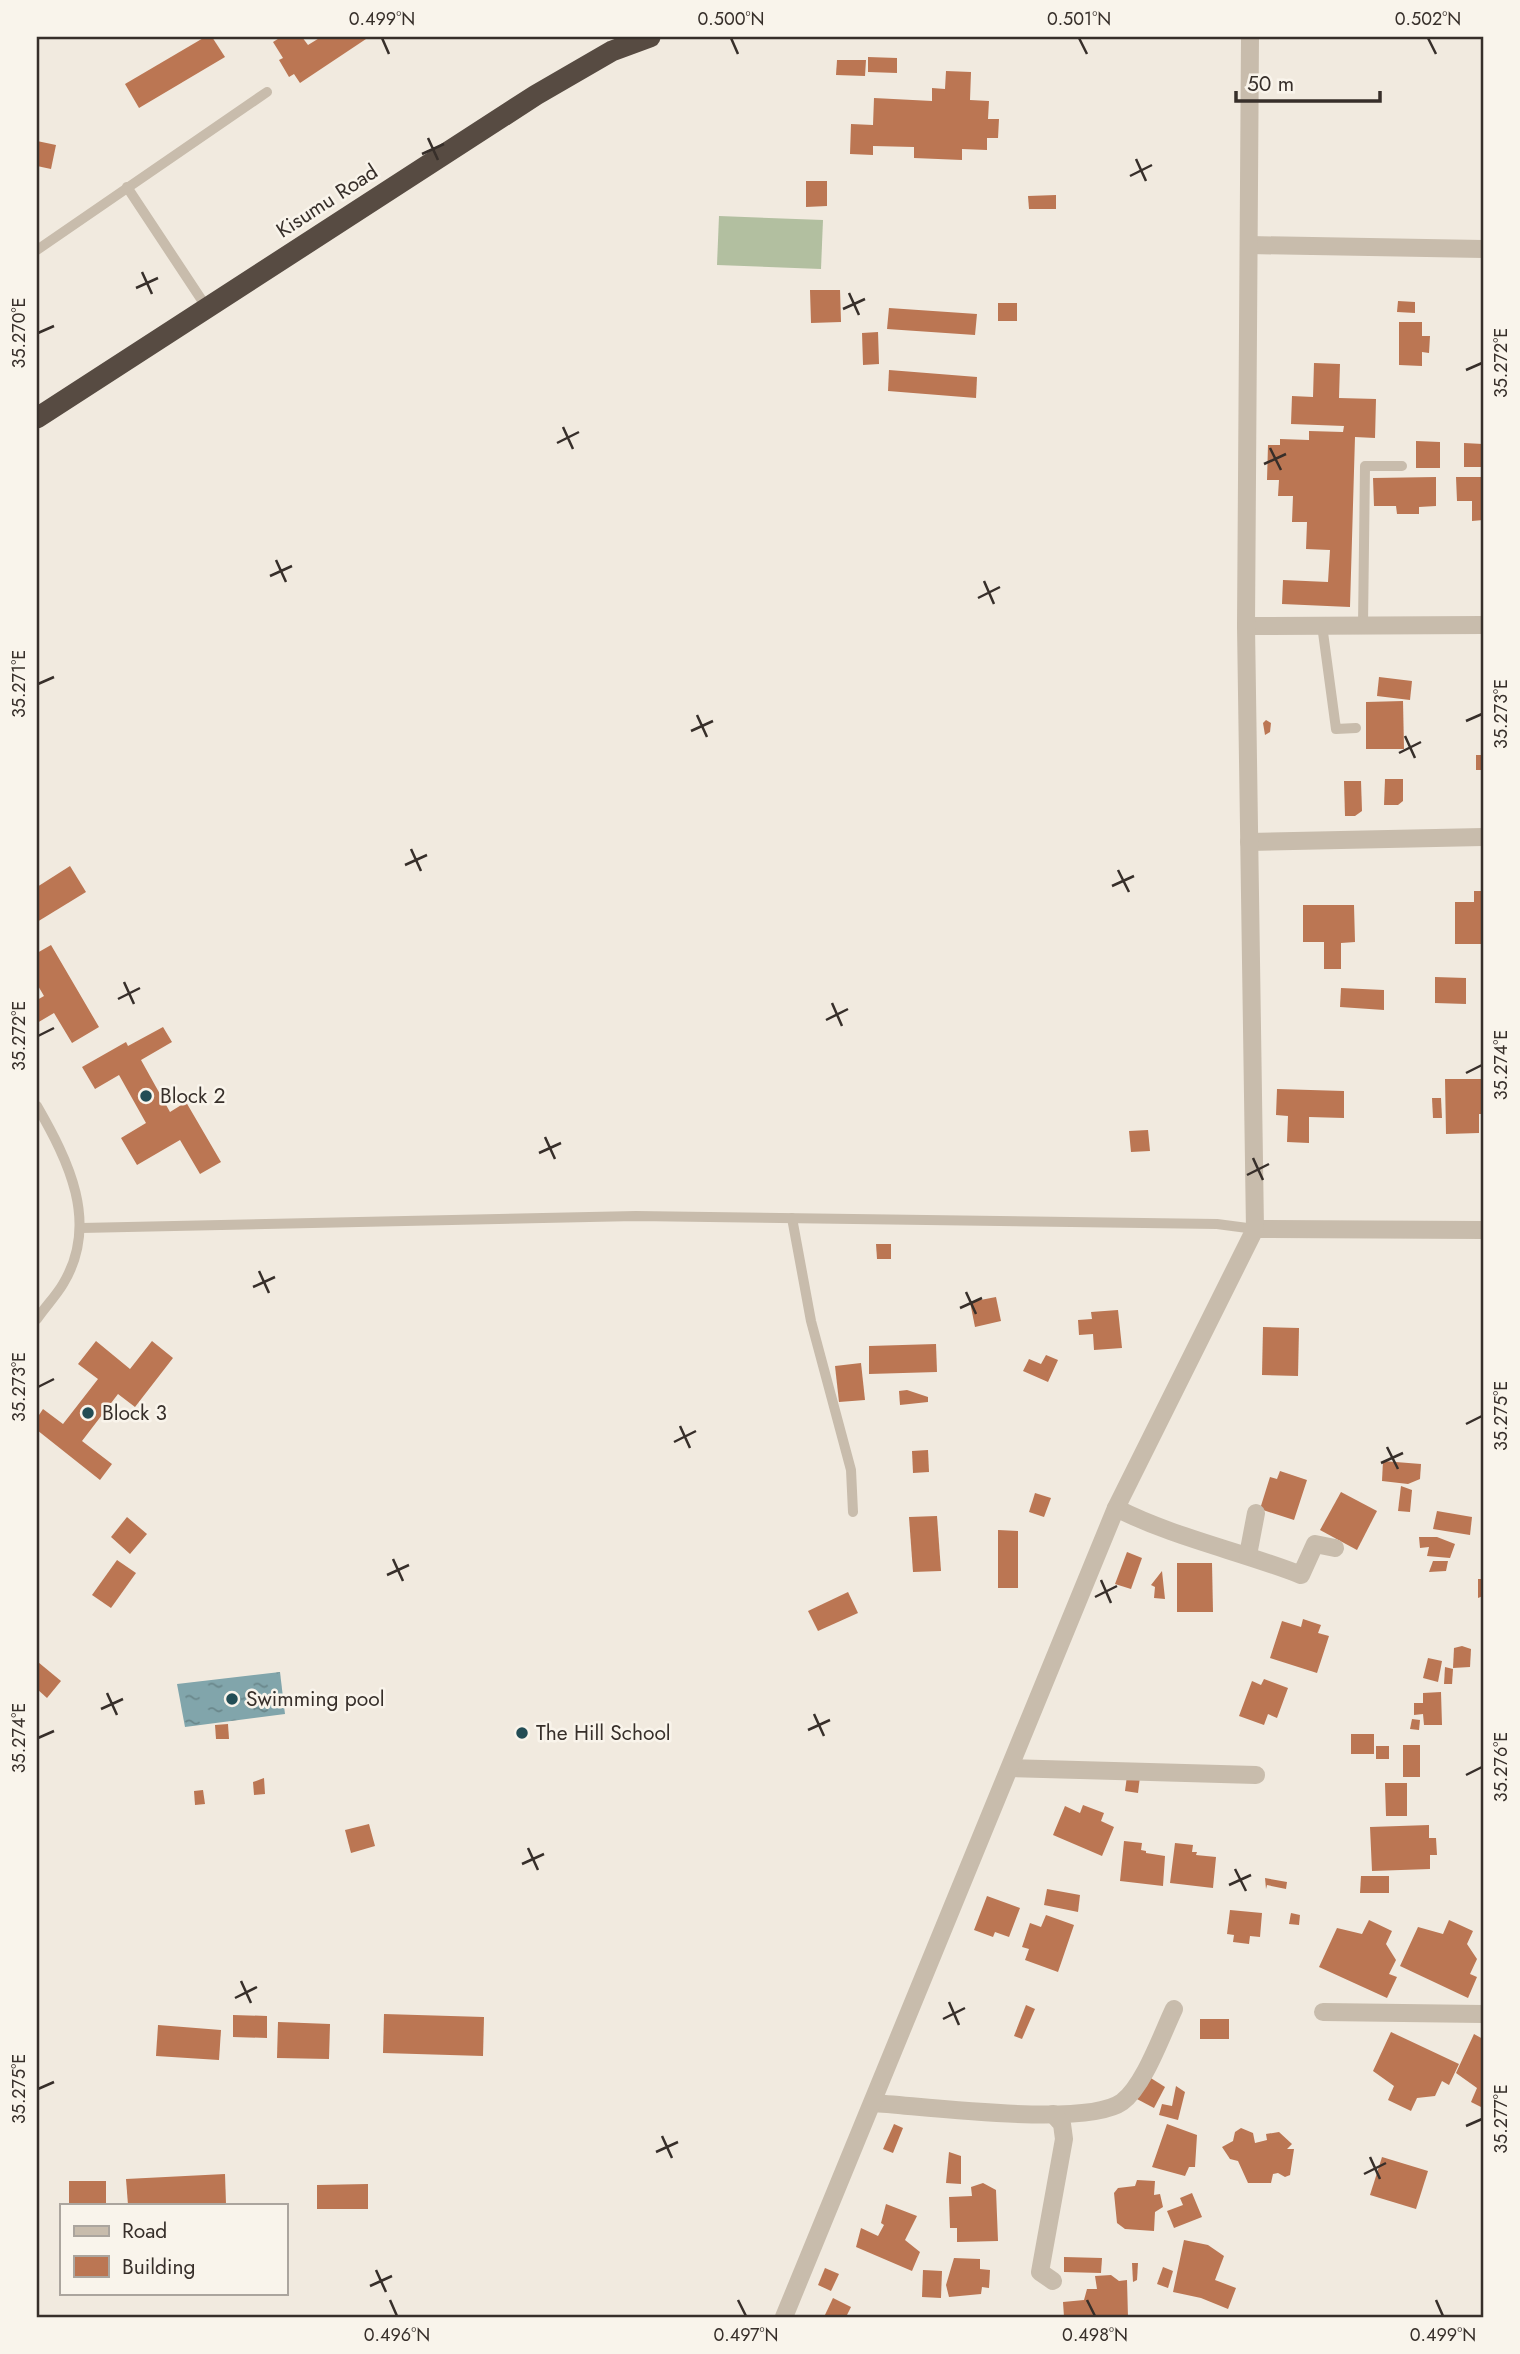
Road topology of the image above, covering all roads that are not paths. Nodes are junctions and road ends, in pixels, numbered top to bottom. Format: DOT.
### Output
graph roads {
  1 [pos="650,37"];
  2 [pos="1250,37"];
  3 [pos="267,92"];
  4 [pos="127,187"];
  5 [pos="1250,245"];
  6 [pos="1483,249"];
  7 [pos="37,250"];
  8 [pos="207,308"];
  9 [pos="37,418"];
  10 [pos="1402,466"];
  11 [pos="1322,625"];
  12 [pos="1363,625"];
  13 [pos="1483,625"];
  14 [pos="1246,626"];
  15 [pos="1356,728"];
  16 [pos="1483,837"];
  17 [pos="1249,842"];
  18 [pos="37,1106"];
  19 [pos="792,1218"];
  20 [pos="81,1228"];
  21 [pos="1255,1229"];
  22 [pos="1483,1230"];
  23 [pos="37,1319"];
  24 [pos="1116,1508"];
  25 [pos="853,1512"];
  26 [pos="1256,1513"];
  27 [pos="1335,1548"];
  28 [pos="1248,1555"];
  29 [pos="1010,1768"];
  30 [pos="1256,1775"];
  31 [pos="1174,2009"];
  32 [pos="1323,2012"];
  33 [pos="1483,2014"];
  34 [pos="873,2103"];
  35 [pos="1053,2114"];
  36 [pos="1053,2281"];
  37 [pos="784,2317"];
  1 -- 8 [label="highway, Kisumu Road"];
  2 -- 5 [label="street"];
  3 -- 4 [label="lane"];
  4 -- 7 [label="lane"];
  4 -- 8 [label="lane"];
  5 -- 6 [label="street"];
  5 -- 14 [label="street"];
  8 -- 9 [label="highway, Kisumu Road"];
  10 -- 12 [label="lane"];
  11 -- 12 [label="street"];
  11 -- 14 [label="street"];
  11 -- 15 [label="lane"];
  12 -- 13 [label="street"];
  14 -- 17 [label="street"];
  16 -- 17 [label="street"];
  17 -- 21 [label="street"];
  18 -- 20 [label="lane"];
  19 -- 20 [label="lane"];
  19 -- 21 [label="lane"];
  19 -- 25 [label="lane"];
  20 -- 23 [label="lane"];
  21 -- 22 [label="street"];
  21 -- 24 [label="street"];
  24 -- 28 [label="street"];
  24 -- 29 [label="street"];
  26 -- 28 [label="street"];
  27 -- 28 [label="street"];
  29 -- 30 [label="street"];
  29 -- 34 [label="street"];
  31 -- 35 [label="street"];
  32 -- 33 [label="street"];
  34 -- 35 [label="street"];
  34 -- 37 [label="street"];
  35 -- 36 [label="street"];
}
